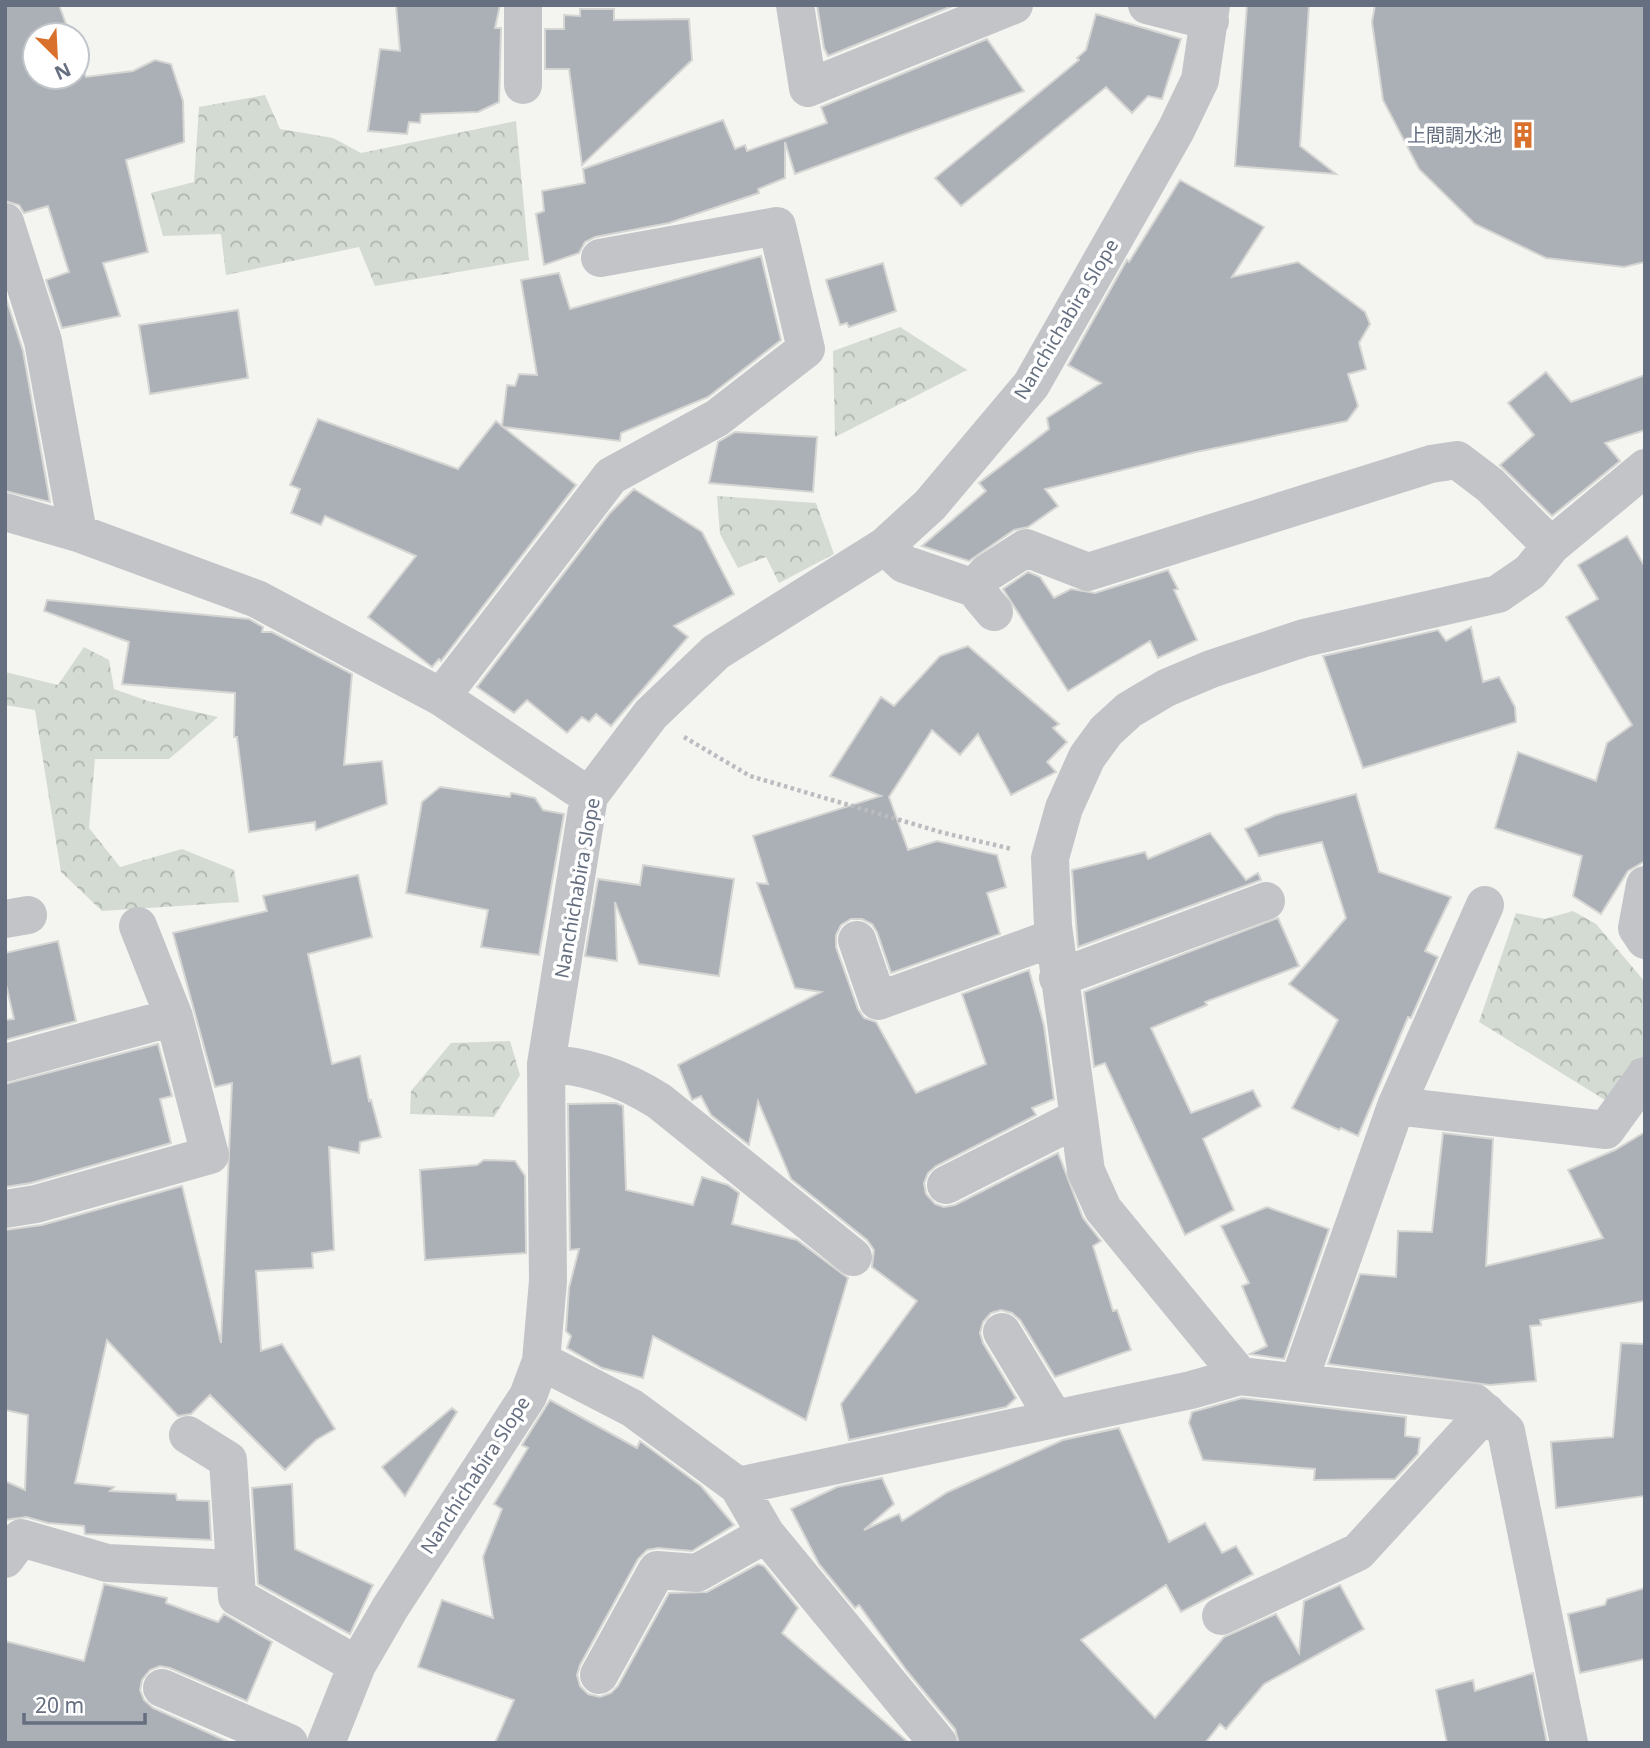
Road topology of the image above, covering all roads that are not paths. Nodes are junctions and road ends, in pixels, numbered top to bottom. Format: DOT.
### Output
graph roads {
  1 [pos="523,5"];
  2 [pos="795,5"];
  3 [pos="1014,5"];
  4 [pos="1147,5"];
  5 [pos="1210,13"];
  6 [pos="523,85"];
  7 [pos="5,222"];
  8 [pos="600,258"];
  9 [pos="1645,468"];
  10 [pos="5,512"];
  11 [pos="78,533"];
  12 [pos="885,546"];
  13 [pos="1551,546"];
  14 [pos="442,697"];
  15 [pos="589,796"];
  16 [pos="1645,885"];
  17 [pos="1266,901"];
  18 [pos="1485,905"];
  19 [pos="138,926"];
  20 [pos="1053,938"];
  21 [pos="857,940"];
  22 [pos="1645,940"];
  23 [pos="1058,978"];
  24 [pos="174,1017"];
  25 [pos="5,1063"];
  26 [pos="546,1064"];
  27 [pos="1645,1076"];
  28 [pos="1396,1106"];
  29 [pos="1078,1118"];
  30 [pos="946,1185"];
  31 [pos="5,1209"];
  32 [pos="853,1257"];
  33 [pos="1002,1332"];
  34 [pos="541,1361"];
  35 [pos="1240,1376"];
  36 [pos="1299,1381"];
  37 [pos="1486,1412"];
  38 [pos="1054,1418"];
  39 [pos="188,1435"];
  40 [pos="738,1486"];
  41 [pos="766,1534"];
  42 [pos="5,1559"];
  43 [pos="235,1569"];
  44 [pos="1221,1616"];
  45 [pos="357,1665"];
  46 [pos="599,1675"];
  47 [pos="162,1688"];
  48 [pos="289,1743"];
  49 [pos="326,1743"];
  50 [pos="938,1743"];
  51 [pos="1569,1743"];
  1 -- 6 [label="street"];
  2 -- 3 [label="street"];
  4 -- 5 [label="street"];
  5 -- 12 [label="street, Nanchichabira Slope"];
  7 -- 11 [label="street"];
  8 -- 14 [label="street"];
  9 -- 13 [label="street"];
  10 -- 11 [label="street"];
  11 -- 14 [label="street"];
  12 -- 13 [label="street"];
  12 -- 15 [label="street, Nanchichabira Slope"];
  13 -- 20 [label="street"];
  14 -- 15 [label="street"];
  15 -- 26 [label="street, Nanchichabira Slope"];
  16 -- 22 [label="street"];
  17 -- 23 [label="street"];
  18 -- 28 [label="street"];
  19 -- 24 [label="street"];
  20 -- 21 [label="street"];
  20 -- 23 [label="street"];
  23 -- 29 [label="street"];
  24 -- 25 [label="street"];
  24 -- 31 [label="street"];
  26 -- 32 [label="street"];
  26 -- 34 [label="street, Nanchichabira Slope"];
  27 -- 28 [label="street"];
  28 -- 36 [label="street"];
  29 -- 30 [label="street"];
  29 -- 35 [label="street"];
  33 -- 38 [label="street"];
  34 -- 40 [label="street"];
  34 -- 45 [label="street, Nanchichabira Slope"];
  35 -- 36 [label="street"];
  35 -- 38 [label="street"];
  36 -- 37 [label="street"];
  37 -- 44 [label="street"];
  37 -- 51 [label="street"];
  38 -- 40 [label="street"];
  39 -- 43 [label="street"];
  40 -- 41 [label="street"];
  41 -- 46 [label="street"];
  41 -- 50 [label="street"];
  42 -- 43 [label="street"];
  43 -- 45 [label="street"];
  45 -- 49 [label="street, Nanchichabira Slope"];
  47 -- 48 [label="street"];
}
